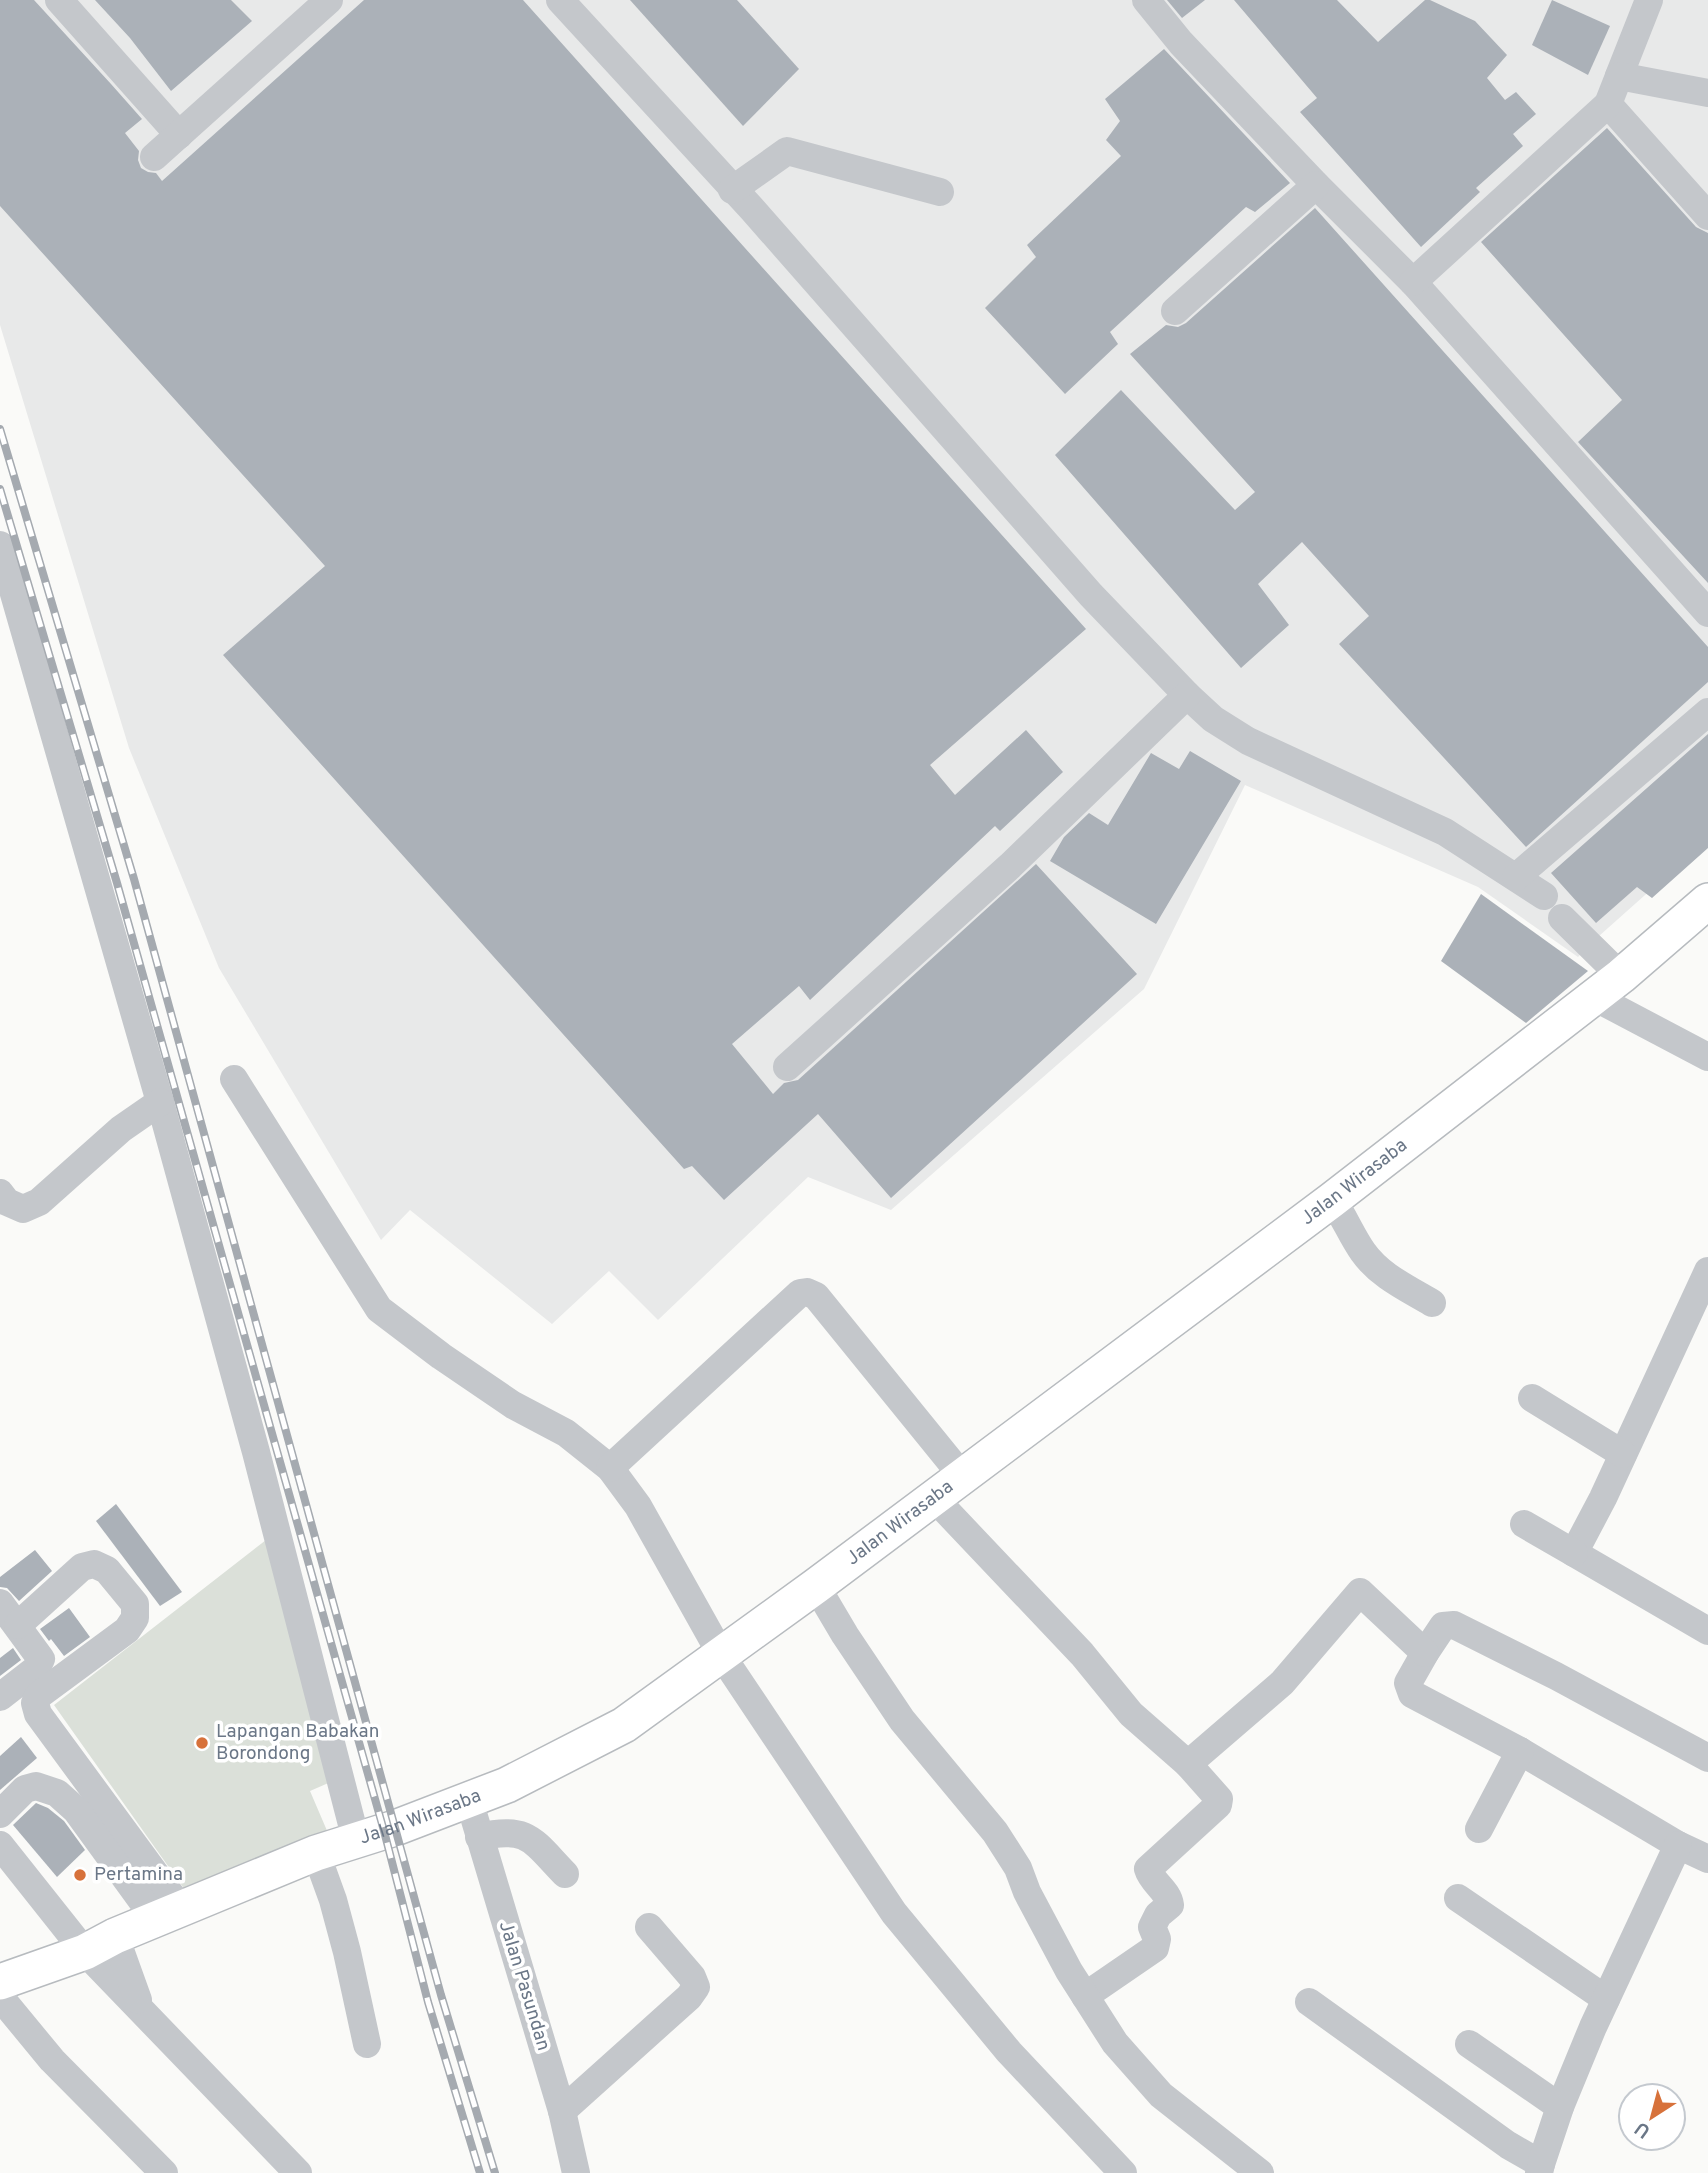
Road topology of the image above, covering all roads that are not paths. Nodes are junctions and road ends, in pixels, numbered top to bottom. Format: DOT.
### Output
graph roads {
  1 [pos="59,0"];
  2 [pos="329,0"];
  3 [pos="560,0"];
  4 [pos="1146,0"];
  5 [pos="1649,0"];
  6 [pos="1619,76"];
  7 [pos="1708,93"];
  8 [pos="1608,104"];
  9 [pos="178,135"];
  10 [pos="154,157"];
  11 [pos="1315,185"];
  12 [pos="733,190"];
  13 [pos="940,192"];
  14 [pos="1708,216"];
  15 [pos="1413,282"];
  16 [pos="1175,311"];
  17 [pos="0,545"];
  18 [pos="1708,613"];
  19 [pos="10,619"];
  20 [pos="1187,695"];
  21 [pos="1708,712"];
  22 [pos="1516,877"];
  23 [pos="1544,896"];
  24 [pos="1708,901"];
  25 [pos="1562,918"];
  26 [pos="1607,987"];
  27 [pos="1708,1057"];
  28 [pos="787,1067"];
  29 [pos="234,1079"];
  30 [pos="160,1102"];
  31 [pos="0,1193"];
  32 [pos="1332,1200"];
  33 [pos="1708,1271"];
  34 [pos="1432,1303"];
  35 [pos="1532,1398"];
  36 [pos="1623,1454"];
  37 [pos="610,1468"];
  38 [pos="963,1478"];
  39 [pos="934,1498"];
  40 [pos="1524,1524"];
  41 [pos="1574,1553"];
  42 [pos="817,1586"];
  43 [pos="0,1602"];
  44 [pos="1705,1622"];
  45 [pos="18,1625"];
  46 [pos="1424,1653"];
  47 [pos="722,1656"];
  48 [pos="0,1697"];
  49 [pos="1520,1751"];
  50 [pos="1708,1758"];
  51 [pos="1188,1764"];
  52 [pos="469,1800"];
  53 [pos="0,1814"];
  54 [pos="1479,1829"];
  55 [pos="479,1837"];
  56 [pos="356,1840"];
  57 [pos="0,1845"];
  58 [pos="1678,1845"];
  59 [pos="316,1853"];
  60 [pos="1708,1859"];
  61 [pos="565,1874"];
  62 [pos="1458,1898"];
  63 [pos="169,1915"];
  64 [pos="649,1927"];
  65 [pos="115,1936"];
  66 [pos="85,1952"];
  67 [pos="0,1982"];
  68 [pos="1084,1996"];
  69 [pos="0,1997"];
  70 [pos="1606,1999"];
  71 [pos="1310,2002"];
  72 [pos="141,2010"];
  73 [pos="367,2044"];
  74 [pos="1469,2045"];
  75 [pos="1560,2107"];
  76 [pos="562,2111"];
  77 [pos="149,2168"];
  78 [pos="1540,2168"];
  79 [pos="298,2173"];
  80 [pos="576,2173"];
  81 [pos="1123,2173"];
  82 [pos="1260,2173"];
  1 -- 9 [label="street"];
  2 -- 9 [label="street"];
  3 -- 12 [label="street"];
  4 -- 11 [label="street"];
  5 -- 6 [label="street"];
  6 -- 7 [label="street"];
  6 -- 8 [label="street"];
  8 -- 14 [label="street"];
  8 -- 15 [label="street"];
  9 -- 10 [label="street"];
  11 -- 15 [label="street"];
  11 -- 16 [label="street"];
  12 -- 13 [label="street"];
  12 -- 20 [label="street"];
  15 -- 18 [label="street"];
  17 -- 19 [label="street"];
  19 -- 30 [label="street"];
  20 -- 22 [label="street"];
  20 -- 28 [label="street"];
  21 -- 22 [label="street"];
  22 -- 23 [label="street"];
  24 -- 26 [label="main road, Jalan Wirasaba"];
  25 -- 26 [label="street"];
  26 -- 27 [label="street"];
  26 -- 32 [label="main road, Jalan Wirasaba"];
  29 -- 37 [label="street"];
  30 -- 31 [label="street"];
  30 -- 56 [label="street"];
  32 -- 34 [label="street"];
  32 -- 38 [label="main road, Jalan Wirasaba"];
  33 -- 36 [label="street"];
  35 -- 36 [label="street"];
  36 -- 41 [label="street"];
  37 -- 38 [label="street"];
  37 -- 47 [label="street"];
  38 -- 39 [label="main road, Jalan Wirasaba"];
  39 -- 42 [label="main road, Jalan Wirasaba"];
  39 -- 51 [label="street"];
  40 -- 41 [label="street"];
  41 -- 44 [label="street"];
  42 -- 47 [label="main road, Jalan Wirasaba"];
  42 -- 68 [label="street"];
  43 -- 45 [label="street"];
  45 -- 48 [label="street"];
  45 -- 63 [label="street"];
  46 -- 49 [label="street"];
  46 -- 50 [label="street"];
  46 -- 51 [label="street"];
  47 -- 52 [label="main road, Jalan Wirasaba"];
  47 -- 81 [label="street"];
  49 -- 54 [label="street"];
  49 -- 58 [label="street"];
  51 -- 68 [label="street"];
  52 -- 55 [label="street, Jalan Pasundan"];
  52 -- 56 [label="main road, Jalan Wirasaba"];
  53 -- 63 [label="street"];
  55 -- 61 [label="street"];
  55 -- 76 [label="street, Jalan Pasundan"];
  56 -- 59 [label="main road, Jalan Wirasaba"];
  57 -- 66 [label="street"];
  58 -- 60 [label="street"];
  58 -- 70 [label="street"];
  59 -- 63 [label="main road, Jalan Wirasaba"];
  59 -- 73 [label="street"];
  62 -- 70 [label="street"];
  63 -- 65 [label="main road, Jalan Wirasaba"];
  64 -- 76 [label="street"];
  65 -- 66 [label="main road, Jalan Wirasaba"];
  65 -- 72 [label="street"];
  66 -- 67 [label="main road, Jalan Wirasaba"];
  66 -- 72 [label="street"];
  68 -- 82 [label="street"];
  69 -- 77 [label="street"];
  70 -- 75 [label="street"];
  71 -- 78 [label="street"];
  72 -- 79 [label="street"];
  74 -- 75 [label="street"];
  75 -- 78 [label="street"];
  76 -- 80 [label="street, Jalan Pasundan"];
}
